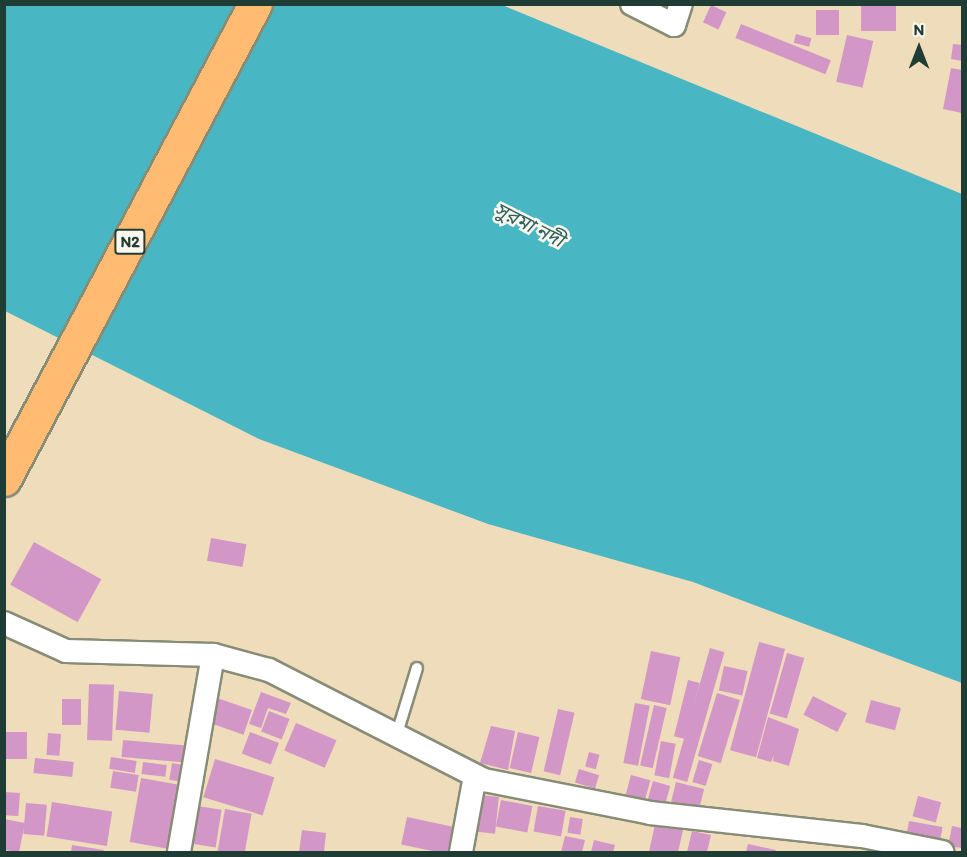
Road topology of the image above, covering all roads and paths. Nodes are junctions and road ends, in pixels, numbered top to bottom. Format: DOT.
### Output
graph roads {
  1 [pos="255,4"];
  2 [pos="632,4"];
  3 [pos="681,4"];
  4 [pos="4,479"];
  5 [pos="4,622"];
  6 [pos="213,656"];
  7 [pos="417,668"];
  8 [pos="396,738"];
  9 [pos="475,776"];
  10 [pos="179,852"];
  11 [pos="461,852"];
  12 [pos="942,852"];
  1 -- 4 [label="highway, N2"];
  2 -- 3 [label="street"];
  5 -- 6 [label="street"];
  6 -- 8 [label="street"];
  6 -- 10 [label="street"];
  7 -- 8 [label="lane"];
  8 -- 9 [label="street"];
  9 -- 11 [label="street"];
  9 -- 12 [label="street"];
}
